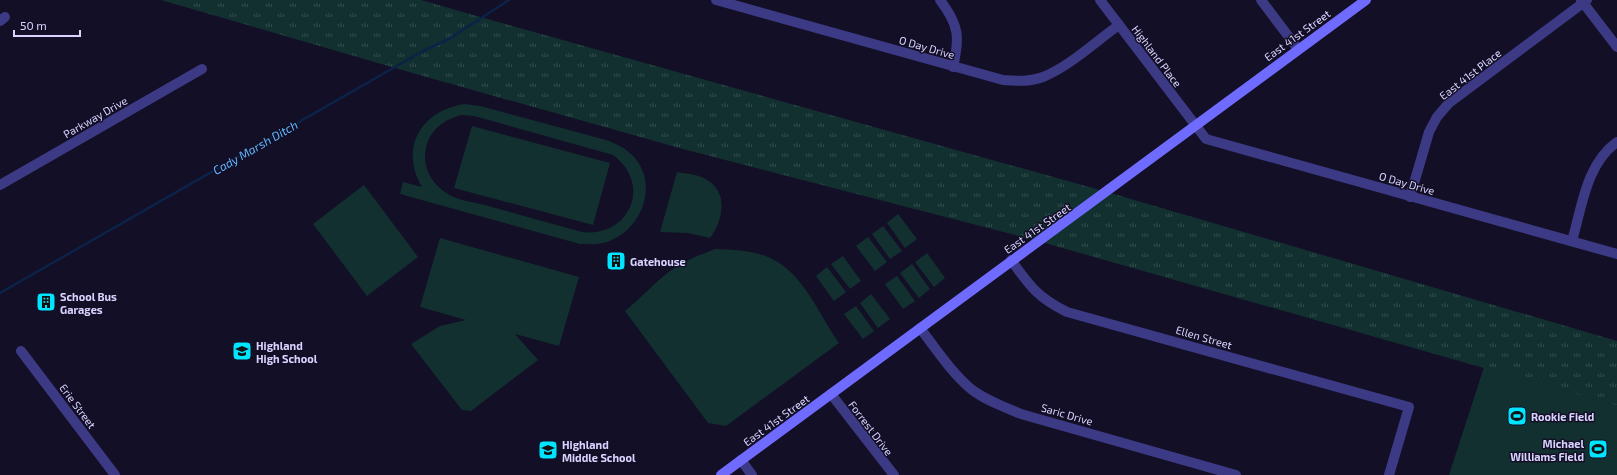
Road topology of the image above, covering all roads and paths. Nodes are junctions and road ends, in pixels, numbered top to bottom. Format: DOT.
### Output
graph roads {
  1 [pos="716,0"];
  2 [pos="940,0"];
  3 [pos="1100,0"];
  4 [pos="1261,0"];
  5 [pos="1366,0"];
  6 [pos="1583,1"];
  7 [pos="1119,25"];
  8 [pos="1617,47"];
  9 [pos="1298,49"];
  10 [pos="953,66"];
  11 [pos="202,69"];
  12 [pos="1195,126"];
  13 [pos="1617,142"];
  14 [pos="0,185"];
  15 [pos="1410,197"];
  16 [pos="1572,241"];
  17 [pos="1617,254"];
  18 [pos="1011,260"];
  19 [pos="920,328"];
  20 [pos="21,351"];
  21 [pos="831,394"];
  22 [pos="741,460"];
  23 [pos="115,475"];
  24 [pos="721,475"];
  25 [pos="752,475"];
  26 [pos="894,475"];
  27 [pos="1236,475"];
  28 [pos="1389,475"];
  1 -- 10 [label="street, O Day Drive"];
  2 -- 10 [label="street"];
  3 -- 7 [label="street, Highland Place"];
  4 -- 9 [label="street"];
  5 -- 9 [label="street, East 41st Street"];
  6 -- 8 [label="street"];
  6 -- 15 [label="street, East 41st Place"];
  7 -- 10 [label="street, O Day Drive"];
  7 -- 12 [label="street, Highland Place"];
  9 -- 12 [label="street, East 41st Street"];
  11 -- 14 [label="street, Parkway Drive"];
  12 -- 15 [label="street, O Day Drive"];
  12 -- 18 [label="street, East 41st Street"];
  13 -- 16 [label="street"];
  15 -- 16 [label="street, O Day Drive"];
  16 -- 17 [label="street, O Day Drive"];
  18 -- 19 [label="street, East 41st Street"];
  18 -- 28 [label="street, Ellen Street"];
  19 -- 21 [label="street, East 41st Street"];
  19 -- 27 [label="street, Saric Drive"];
  20 -- 23 [label="street, Erie Street"];
  21 -- 22 [label="street, East 41st Street"];
  21 -- 26 [label="street, Forrest Drive"];
  22 -- 24 [label="street, East 41st Street"];
  22 -- 25 [label="street"];
}
